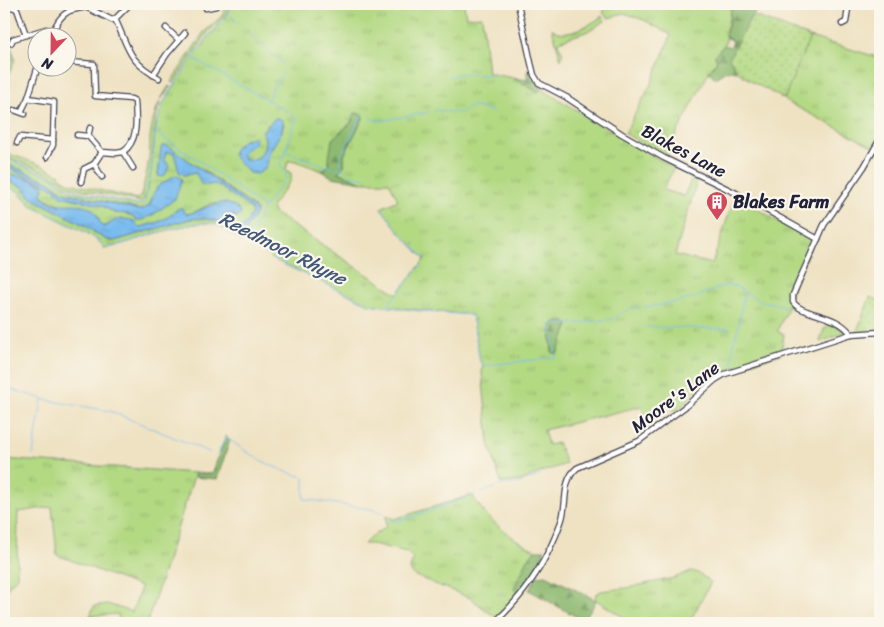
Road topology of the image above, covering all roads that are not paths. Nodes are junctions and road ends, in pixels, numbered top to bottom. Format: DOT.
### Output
graph roads {
  1 [pos="70,4"];
  2 [pos="130,4"];
  3 [pos="160,4"];
  4 [pos="167,4"];
  5 [pos="518,4"];
  6 [pos="837,4"];
  7 [pos="862,4"];
  8 [pos="217,5"];
  9 [pos="206,8"];
  10 [pos="848,8"];
  11 [pos="4,9"];
  12 [pos="72,10"];
  13 [pos="115,19"];
  14 [pos="842,24"];
  15 [pos="55,28"];
  16 [pos="166,28"];
  17 [pos="185,33"];
  18 [pos="26,35"];
  19 [pos="179,40"];
  20 [pos="11,43"];
  21 [pos="78,63"];
  22 [pos="153,75"];
  23 [pos="34,78"];
  24 [pos="159,78"];
  25 [pos="28,98"];
  26 [pos="14,110"];
  27 [pos="90,128"];
  28 [pos="77,134"];
  29 [pos="88,136"];
  30 [pos="880,139"];
  31 [pos="53,140"];
  32 [pos="17,143"];
  33 [pos="102,152"];
  34 [pos="123,152"];
  35 [pos="47,157"];
  36 [pos="94,164"];
  37 [pos="133,168"];
  38 [pos="102,176"];
  39 [pos="81,182"];
  40 [pos="818,239"];
  41 [pos="880,332"];
  42 [pos="851,334"];
  43 [pos="494,623"];
  1 -- 12 [label="street"];
  2 -- 13 [label="street"];
  3 -- 4 [label="street"];
  5 -- 40 [label="street, Blakes Lane"];
  6 -- 10 [label="street"];
  7 -- 10 [label="street"];
  8 -- 9 [label="street"];
  10 -- 14 [label="street"];
  11 -- 18 [label="street"];
  12 -- 13 [label="street"];
  12 -- 15 [label="street"];
  13 -- 22 [label="street"];
  16 -- 19 [label="street"];
  17 -- 19 [label="street"];
  18 -- 20 [label="street"];
  19 -- 22 [label="street"];
  21 -- 34 [label="street"];
  22 -- 24 [label="street"];
  23 -- 25 [label="street"];
  25 -- 26 [label="street"];
  25 -- 31 [label="street"];
  27 -- 29 [label="street"];
  28 -- 29 [label="street"];
  29 -- 33 [label="street"];
  30 -- 40 [label="street"];
  31 -- 32 [label="street"];
  31 -- 35 [label="street"];
  33 -- 34 [label="street"];
  33 -- 36 [label="street"];
  34 -- 37 [label="street"];
  36 -- 38 [label="street"];
  36 -- 39 [label="street"];
  40 -- 42 [label="street"];
  41 -- 42 [label="street, Moore's Lane"];
  42 -- 43 [label="street, Moore's Lane"];
}
